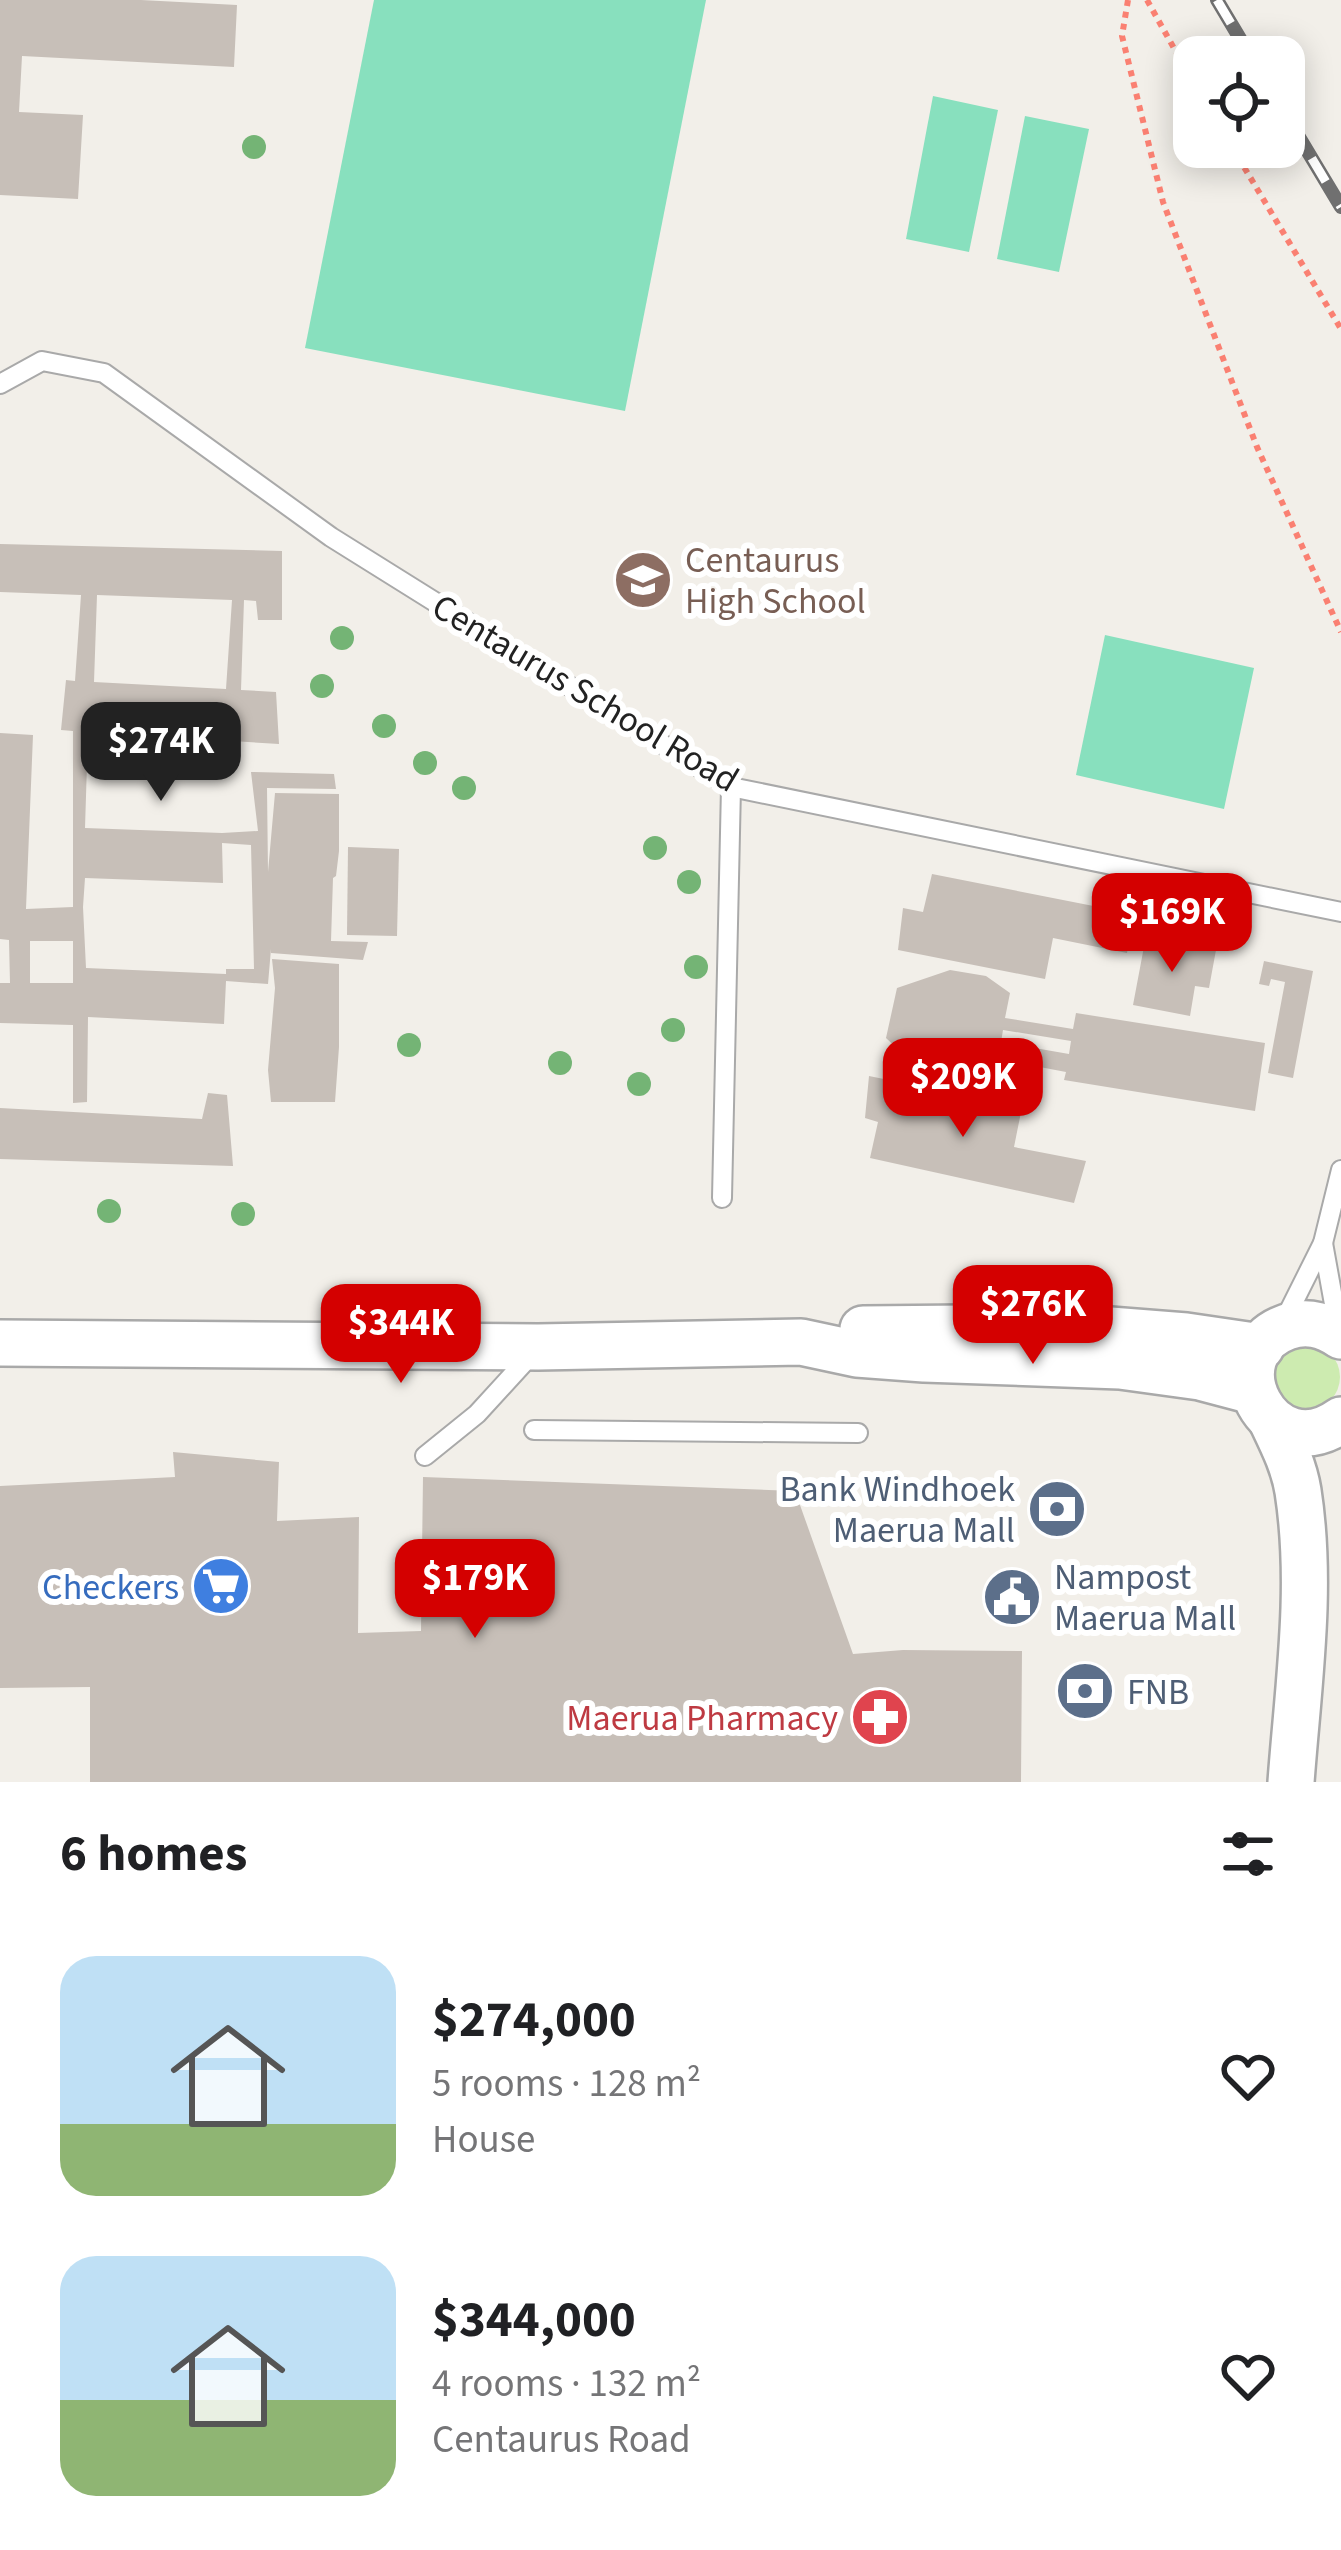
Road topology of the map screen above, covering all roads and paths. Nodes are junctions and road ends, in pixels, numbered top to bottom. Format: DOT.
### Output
graph roads {
  1 [pos="1128,0"];
  2 [pos="1147,0"];
  3 [pos="1173,49"];
  4 [pos="1245,168"];
  5 [pos="1341,329"];
  6 [pos="0,384"];
  7 [pos="1341,632"];
  8 [pos="731,787"];
  9 [pos="1341,912"];
  10 [pos="1341,1170"];
  11 [pos="722,1198"];
  12 [pos="1323,1244"];
  13 [pos="1341,1332"];
  14 [pos="1270,1338"];
  15 [pos="802,1342"];
  16 [pos="0,1343"];
  17 [pos="538,1347"];
  18 [pos="1263,1406"];
  19 [pos="1339,1422"];
  20 [pos="534,1430"];
  21 [pos="858,1433"];
  22 [pos="425,1456"];
  23 [pos="1304,1607"];
  24 [pos="1291,1782"];
  1 -- 7 [label="path"];
  2 -- 3 [label="path"];
  4 -- 5 [label="path"];
  6 -- 8 [label="lane, Centaurus School Road"];
  8 -- 9 [label="lane, Centaurus School Road"];
  8 -- 11 [label="lane"];
  10 -- 12 [label="lane"];
  12 -- 13 [label="lane"];
  12 -- 14 [label="lane"];
  13 -- 14 [label="street"];
  14 -- 15 [label="street"];
  14 -- 18 [label="street"];
  15 -- 17 [label="street"];
  15 -- 18 [label="street"];
  16 -- 17 [label="street"];
  17 -- 22 [label="lane"];
  18 -- 19 [label="street"];
  18 -- 23 [label="street"];
  19 -- 23 [label="street"];
  20 -- 21 [label="lane"];
  23 -- 24 [label="street"];
}
